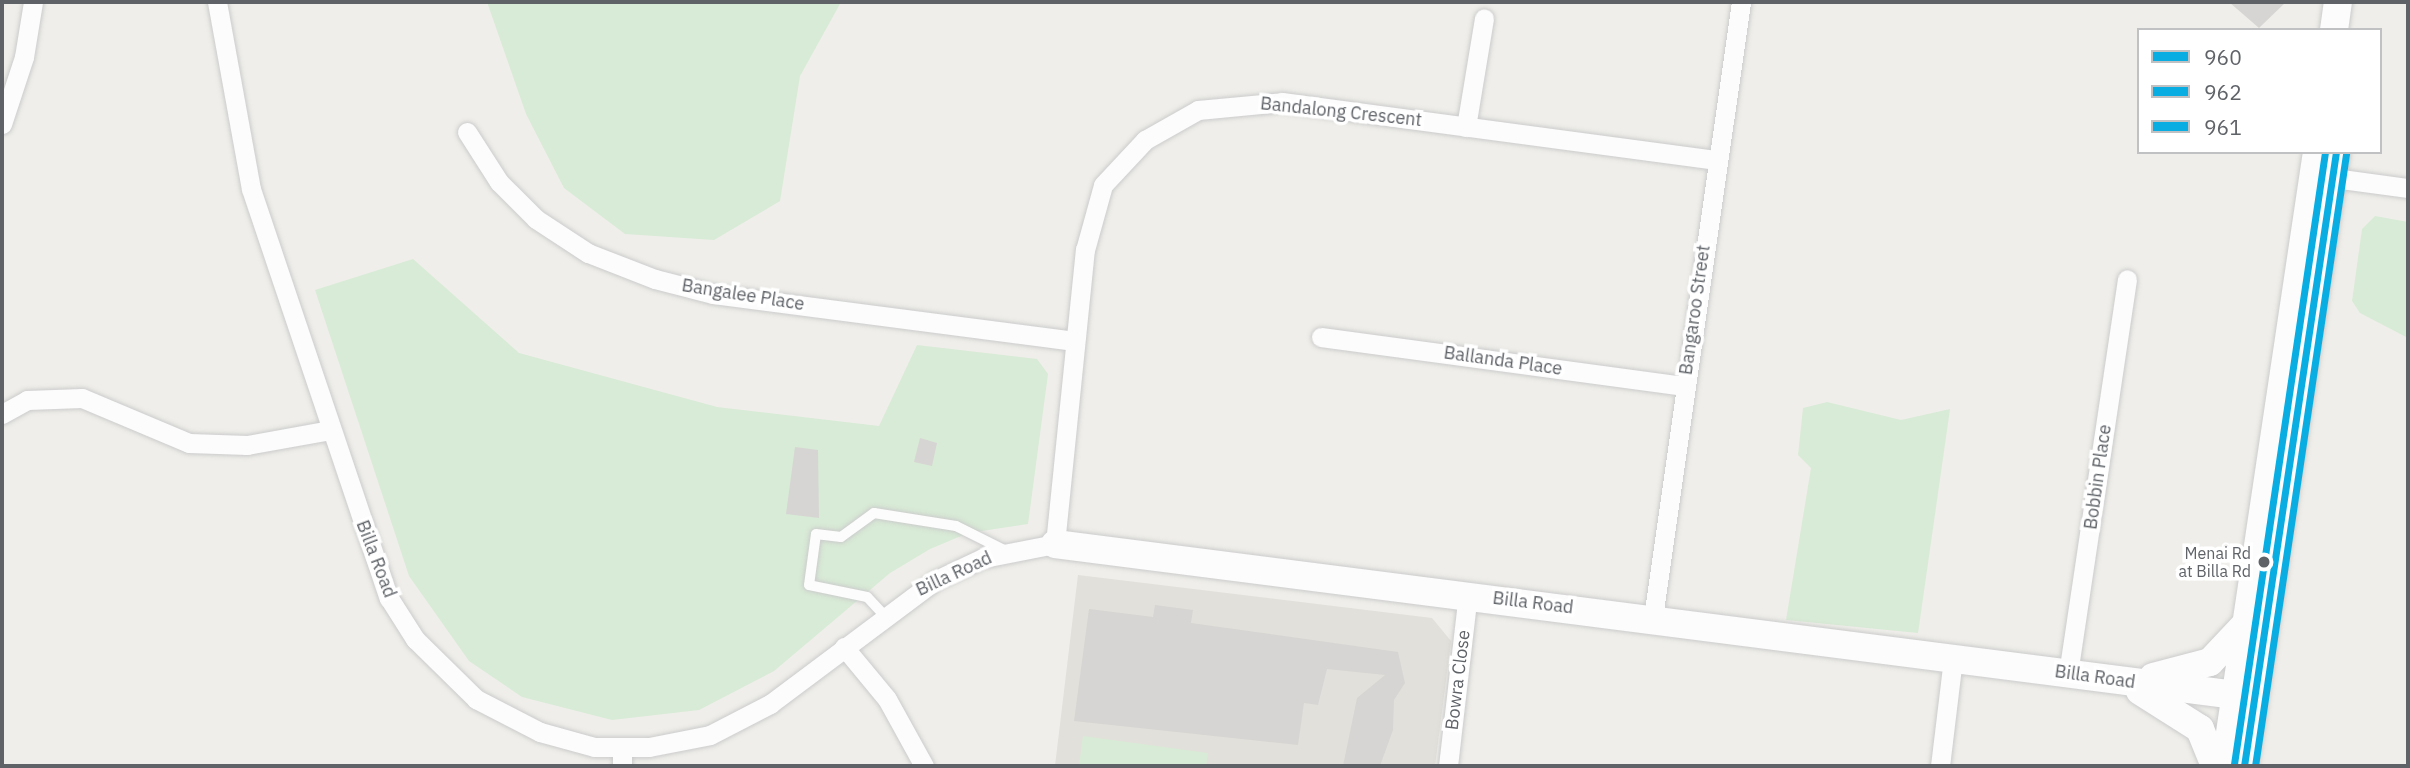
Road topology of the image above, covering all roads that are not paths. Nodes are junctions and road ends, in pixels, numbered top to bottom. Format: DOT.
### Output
graph roads {
  1 [pos="33,2"];
  2 [pos="217,2"];
  3 [pos="1741,2"];
  4 [pos="2337,2"];
  5 [pos="2349,2"];
  6 [pos="1484,18"];
  7 [pos="2334,28"];
  8 [pos="2347,28"];
  9 [pos="2,124"];
  10 [pos="1466,127"];
  11 [pos="467,132"];
  12 [pos="1715,160"];
  13 [pos="2325,165"];
  14 [pos="2408,188"];
  15 [pos="2127,279"];
  16 [pos="1321,337"];
  17 [pos="1074,341"];
  18 [pos="1685,386"];
  19 [pos="2,414"];
  20 [pos="330,430"];
  21 [pos="1055,544"];
  22 [pos="1006,551"];
  23 [pos="1468,594"];
  24 [pos="2270,609"];
  25 [pos="883,614"];
  26 [pos="1653,618"];
  27 [pos="2244,626"];
  28 [pos="844,647"];
  29 [pos="1953,658"];
  30 [pos="2068,674"];
  31 [pos="2097,678"];
  32 [pos="2235,695"];
  33 [pos="622,757"];
  34 [pos="924,766"];
  35 [pos="1448,766"];
  36 [pos="1940,766"];
  37 [pos="2215,766"];
  38 [pos="2225,766"];
  39 [pos="2244,766"];
  1 -- 9 [label="street"];
  2 -- 20 [label="street, Billa Road"];
  3 -- 12 [label="street, Bangaroo Street"];
  4 -- 7 [label="street"];
  5 -- 8 [label="street"];
  6 -- 10 [label="street"];
  10 -- 12 [label="street, Bandalong Crescent"];
  10 -- 17 [label="street, Bandalong Crescent"];
  11 -- 17 [label="street, Bangalee Place"];
  12 -- 18 [label="street, Bangaroo Street"];
  13 -- 14 [label="street"];
  13 -- 24 [label="street"];
  13 -- 27 [label="street"];
  15 -- 30 [label="street, Bobbin Place"];
  16 -- 18 [label="street, Ballanda Place"];
  17 -- 21 [label="street, Bandalong Crescent"];
  18 -- 26 [label="street, Bangaroo Street"];
  19 -- 20 [label="street"];
  20 -- 33 [label="street, Billa Road"];
  21 -- 22 [label="street, Billa Road"];
  21 -- 23 [label="street, Billa Road"];
  22 -- 25 [label="street, Billa Road"];
  22 -- 25 [label="lane"];
  23 -- 26 [label="street, Billa Road"];
  23 -- 35 [label="street, Bowra Close"];
  24 -- 32 [label="street"];
  24 -- 39 [label="street"];
  25 -- 28 [label="street, Billa Road"];
  26 -- 29 [label="street, Billa Road"];
  27 -- 31 [label="street"];
  27 -- 32 [label="street"];
  28 -- 33 [label="street, Billa Road"];
  28 -- 34 [label="street"];
  29 -- 30 [label="street, Billa Road"];
  29 -- 36 [label="street"];
  30 -- 31 [label="street, Billa Road"];
  31 -- 32 [label="street, Billa Road"];
  31 -- 37 [label="street"];
  32 -- 38 [label="street"];
  32 -- 39 [label="street"];
}
